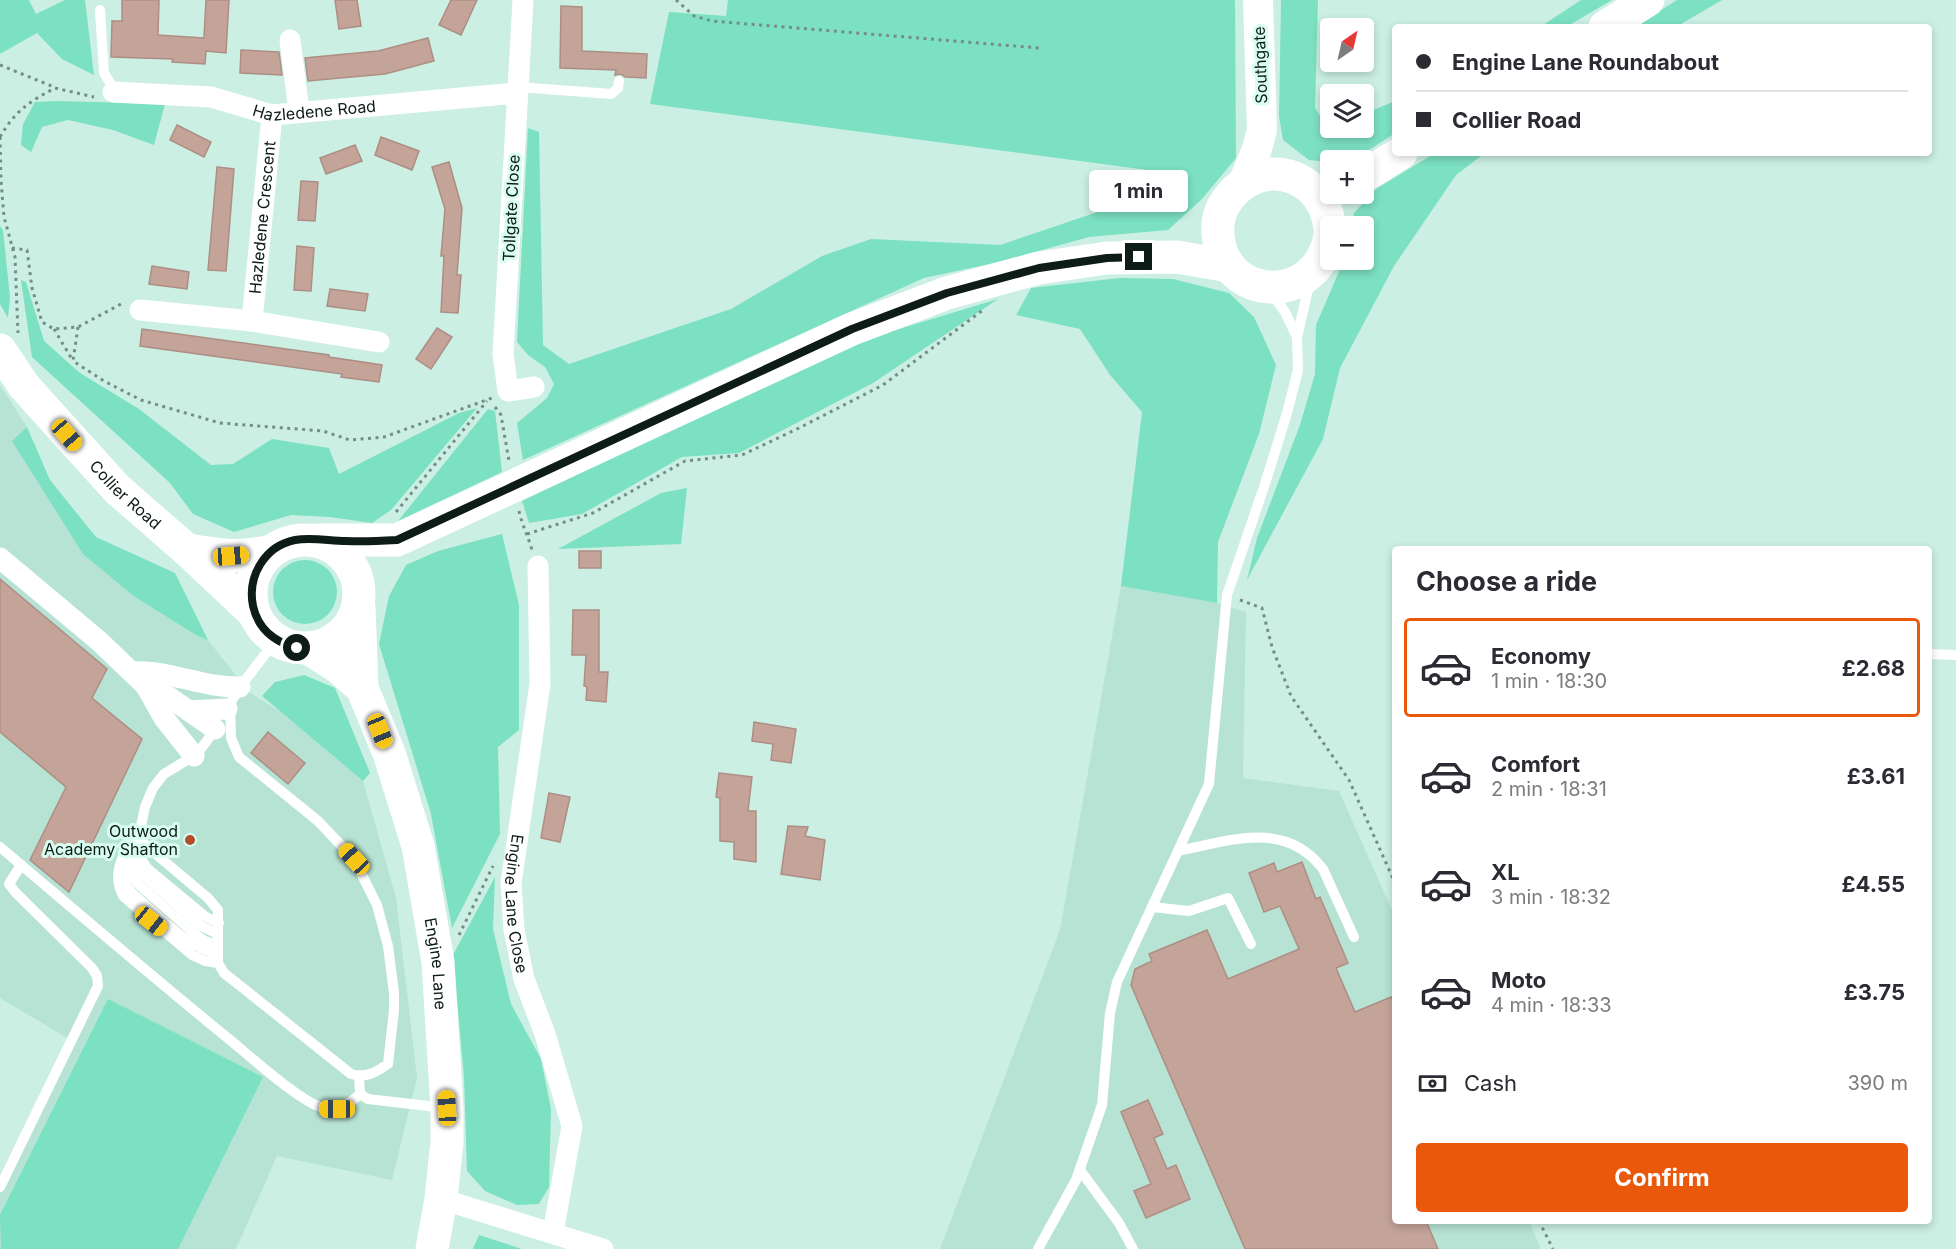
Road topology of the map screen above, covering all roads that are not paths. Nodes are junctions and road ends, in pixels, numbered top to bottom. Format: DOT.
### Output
graph roads {
  1 [pos="523,0"];
  2 [pos="1258,0"];
  3 [pos="1648,0"];
  4 [pos="100,10"];
  5 [pos="1610,24"];
  6 [pos="290,40"];
  7 [pos="619,81"];
  8 [pos="518,90"];
  9 [pos="114,92"];
  10 [pos="299,111"];
  11 [pos="272,115"];
  12 [pos="1262,130"];
  13 [pos="1396,156"];
  14 [pos="1374,170"];
  15 [pos="1304,179"];
  16 [pos="1243,183"];
  17 [pos="1332,216"];
  18 [pos="1217,228"];
  19 [pos="1155,257"];
  20 [pos="1320,264"];
  21 [pos="1229,266"];
  22 [pos="1312,273"];
  23 [pos="1268,287"];
  24 [pos="140,310"];
  25 [pos="252,321"];
  26 [pos="1297,337"];
  27 [pos="379,342"];
  28 [pos="4,357"];
  29 [pos="534,387"];
  30 [pos="395,527"];
  31 [pos="317,540"];
  32 [pos="187,550"];
  33 [pos="271,551"];
  34 [pos="0,558"];
  35 [pos="538,566"];
  36 [pos="359,602"];
  37 [pos="254,613"];
  38 [pos="276,640"];
  39 [pos="308,648"];
  40 [pos="1932,654"];
  41 [pos="1956,655"];
  42 [pos="139,679"];
  43 [pos="362,688"];
  44 [pos="233,700"];
  45 [pos="189,711"];
  46 [pos="205,743"];
  47 [pos="142,840"];
  48 [pos="0,848"];
  49 [pos="1178,851"];
  50 [pos="21,865"];
  51 [pos="1152,907"];
  52 [pos="1354,937"];
  53 [pos="218,944"];
  54 [pos="1251,944"];
  55 [pos="358,1076"];
  56 [pos="360,1094"];
  57 [pos="447,1108"];
  58 [pos="1080,1170"];
  59 [pos="0,1186"];
  60 [pos="441,1199"];
  61 [pos="554,1233"];
  62 [pos="432,1249"];
  63 [pos="603,1249"];
  64 [pos="1038,1249"];
  65 [pos="1133,1249"];
  1 -- 8 [label="street, Tollgate Close"];
  2 -- 12 [label="street, Southgate"];
  3 -- 5 [label="main road"];
  4 -- 9 [label="lane"];
  6 -- 10 [label="street"];
  7 -- 8 [label="lane"];
  8 -- 10 [label="street, Hazledene Road"];
  8 -- 29 [label="street, Tollgate Close"];
  9 -- 11 [label="street, Hazledene Road"];
  10 -- 11 [label="street, Hazledene Road"];
  11 -- 25 [label="street, Hazledene Crescent"];
  12 -- 15 [label="street, Southgate"];
  12 -- 16 [label="street, Southgate"];
  13 -- 14 [label="main road"];
  15 -- 16 [label="main road"];
  15 -- 17 [label="main road"];
  16 -- 18 [label="main road"];
  18 -- 19 [label="main road"];
  18 -- 21 [label="main road"];
  19 -- 21 [label="main road"];
  19 -- 30 [label="main road"];
  20 -- 22 [label="main road"];
  21 -- 23 [label="main road"];
  22 -- 23 [label="main road"];
  22 -- 26 [label="lane"];
  23 -- 26 [label="lane"];
  24 -- 25 [label="street"];
  25 -- 27 [label="street"];
  26 -- 49 [label="lane"];
  28 -- 32 [label="main road, Collier Road"];
  30 -- 31 [label="main road"];
  30 -- 36 [label="main road"];
  31 -- 33 [label="main road"];
  31 -- 36 [label="main road"];
  32 -- 33 [label="main road"];
  32 -- 37 [label="main road, Collier Road"];
  33 -- 37 [label="main road"];
  34 -- 42 [label="street"];
  35 -- 61 [label="street, Engine Lane Close"];
  36 -- 39 [label="main road"];
  36 -- 43 [label="main road, Engine Lane"];
  37 -- 38 [label="main road"];
  38 -- 39 [label="main road"];
  38 -- 44 [label="lane"];
  39 -- 43 [label="main road, Engine Lane"];
  40 -- 41 [label="lane"];
  42 -- 44 [label="street"];
  42 -- 45 [label="street"];
  42 -- 46 [label="street"];
  43 -- 57 [label="main road, Engine Lane"];
  44 -- 45 [label="street"];
  44 -- 46 [label="lane"];
  44 -- 55 [label="lane"];
  45 -- 46 [label="street"];
  46 -- 47 [label="lane"];
  47 -- 53 [label="lane"];
  47 -- 53 [label="lane"];
  47 -- 53 [label="lane"];
  47 -- 53 [label="lane"];
  48 -- 50 [label="lane"];
  49 -- 51 [label="lane"];
  49 -- 52 [label="lane"];
  50 -- 56 [label="lane"];
  50 -- 59 [label="lane"];
  51 -- 54 [label="lane"];
  51 -- 58 [label="lane"];
  53 -- 55 [label="lane"];
  55 -- 56 [label="lane"];
  56 -- 57 [label="lane"];
  57 -- 60 [label="main road, Engine Lane"];
  58 -- 64 [label="lane"];
  58 -- 65 [label="lane"];
  60 -- 61 [label="street"];
  60 -- 62 [label="main road, Engine Lane"];
  61 -- 63 [label="street"];
}
